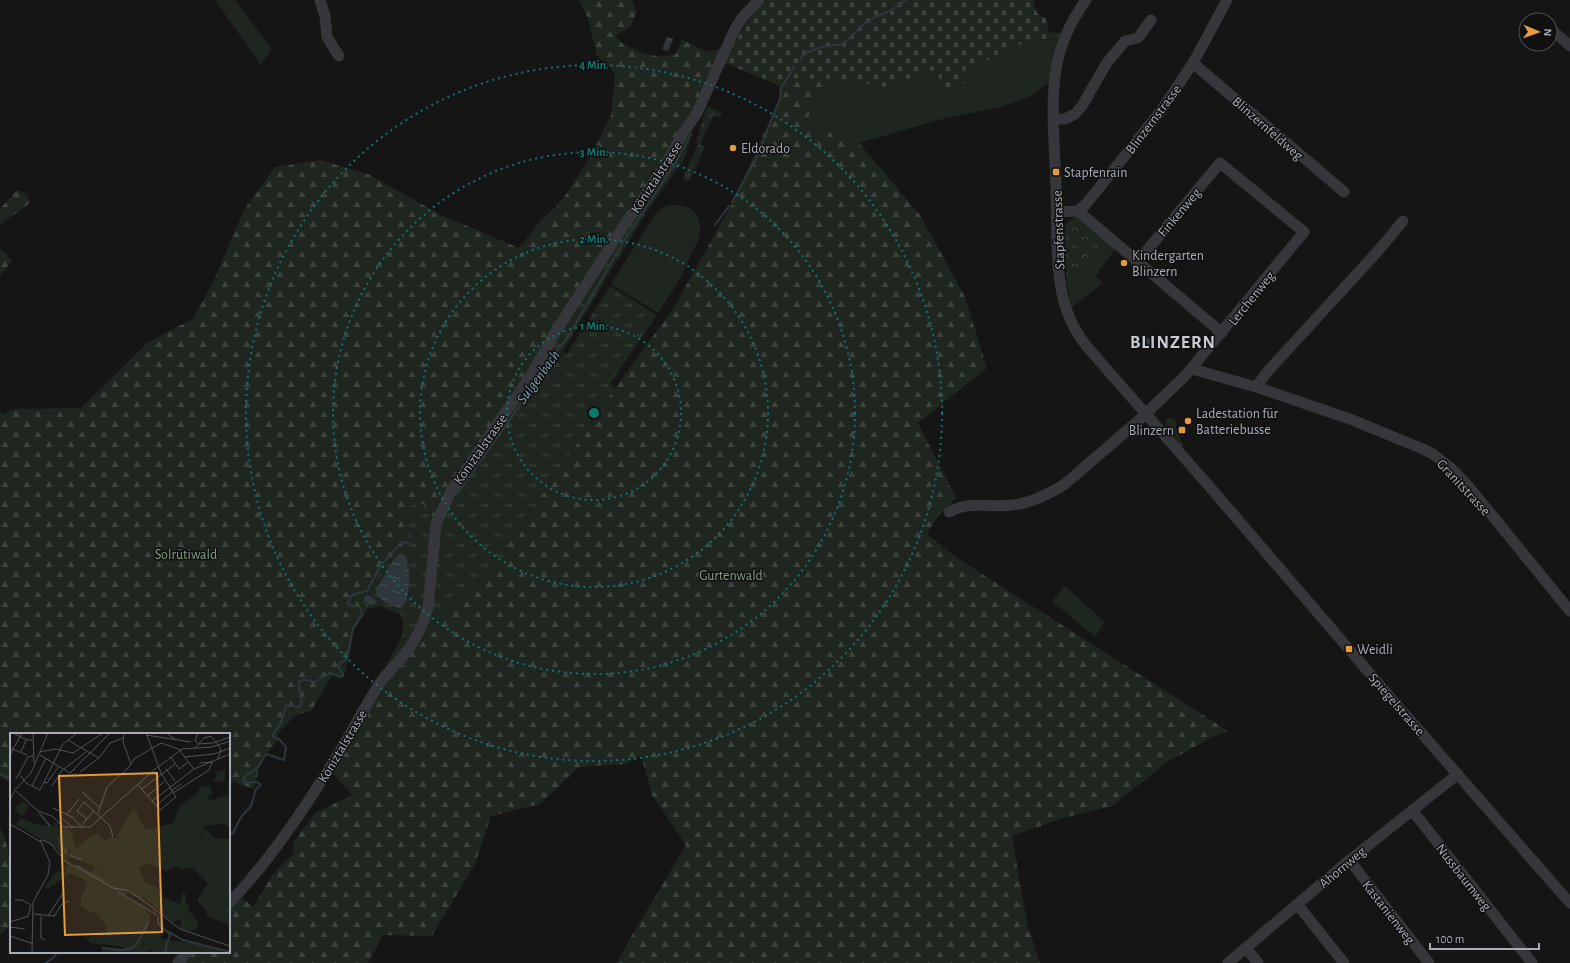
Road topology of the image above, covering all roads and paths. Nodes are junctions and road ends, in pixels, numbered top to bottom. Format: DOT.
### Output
graph roads {
  1 [pos="320,0"];
  2 [pos="759,0"];
  3 [pos="1086,0"];
  4 [pos="1227,0"];
  5 [pos="1151,20"];
  6 [pos="1558,35"];
  7 [pos="1570,46"];
  8 [pos="339,56"];
  9 [pos="1193,63"];
  10 [pos="1054,119"];
  11 [pos="1220,163"];
  12 [pos="1344,192"];
  13 [pos="1078,211"];
  14 [pos="1057,212"];
  15 [pos="1403,221"];
  16 [pos="1138,261"];
  17 [pos="1222,332"];
  18 [pos="1192,369"];
  19 [pos="1256,387"];
  20 [pos="1146,414"];
  21 [pos="949,512"];
  22 [pos="1570,611"];
  23 [pos="1458,774"];
  24 [pos="1412,810"];
  25 [pos="1350,861"];
  26 [pos="230,902"];
  27 [pos="1570,903"];
  28 [pos="1297,904"];
  29 [pos="1246,948"];
  30 [pos="186,953"];
  31 [pos="178,963"];
  32 [pos="1228,963"];
  33 [pos="1258,963"];
  34 [pos="1344,963"];
  35 [pos="1429,963"];
  36 [pos="1532,963"];
  1 -- 8 [label="street"];
  2 -- 26 [label="street, Köniztalstrasse"];
  3 -- 10 [label="street, Stapfenstrasse"];
  4 -- 9 [label="street, Blinzernstrasse"];
  5 -- 10 [label="street"];
  6 -- 7 [label="street"];
  9 -- 12 [label="street, Blinzernfeldweg"];
  9 -- 13 [label="street, Blinzernstrasse"];
  10 -- 14 [label="street, Stapfenstrasse"];
  11 -- 16 [label="street, Finkenweg"];
  11 -- 17 [label="street, Lerchenweg"];
  13 -- 14 [label="street"];
  13 -- 16 [label="street"];
  14 -- 20 [label="street, Stapfenstrasse"];
  15 -- 19 [label="street"];
  16 -- 17 [label="street"];
  17 -- 18 [label="street, Lerchenweg"];
  18 -- 19 [label="street, Granitstrasse"];
  18 -- 20 [label="street, Lerchenweg"];
  19 -- 22 [label="street, Granitstrasse"];
  20 -- 21 [label="street, Lerchenweg"];
  20 -- 23 [label="street, Spiegelstrasse"];
  23 -- 24 [label="street, Ahornweg"];
  23 -- 27 [label="street, Spiegelstrasse"];
  24 -- 25 [label="street, Ahornweg"];
  24 -- 36 [label="street, Nussbaumweg"];
  25 -- 28 [label="street, Ahornweg"];
  25 -- 35 [label="street, Kastanienweg"];
  28 -- 29 [label="street, Ahornweg"];
  28 -- 34 [label="street"];
  29 -- 32 [label="street, Ahornweg"];
  29 -- 33 [label="street"];
  30 -- 31 [label="street"];
}
